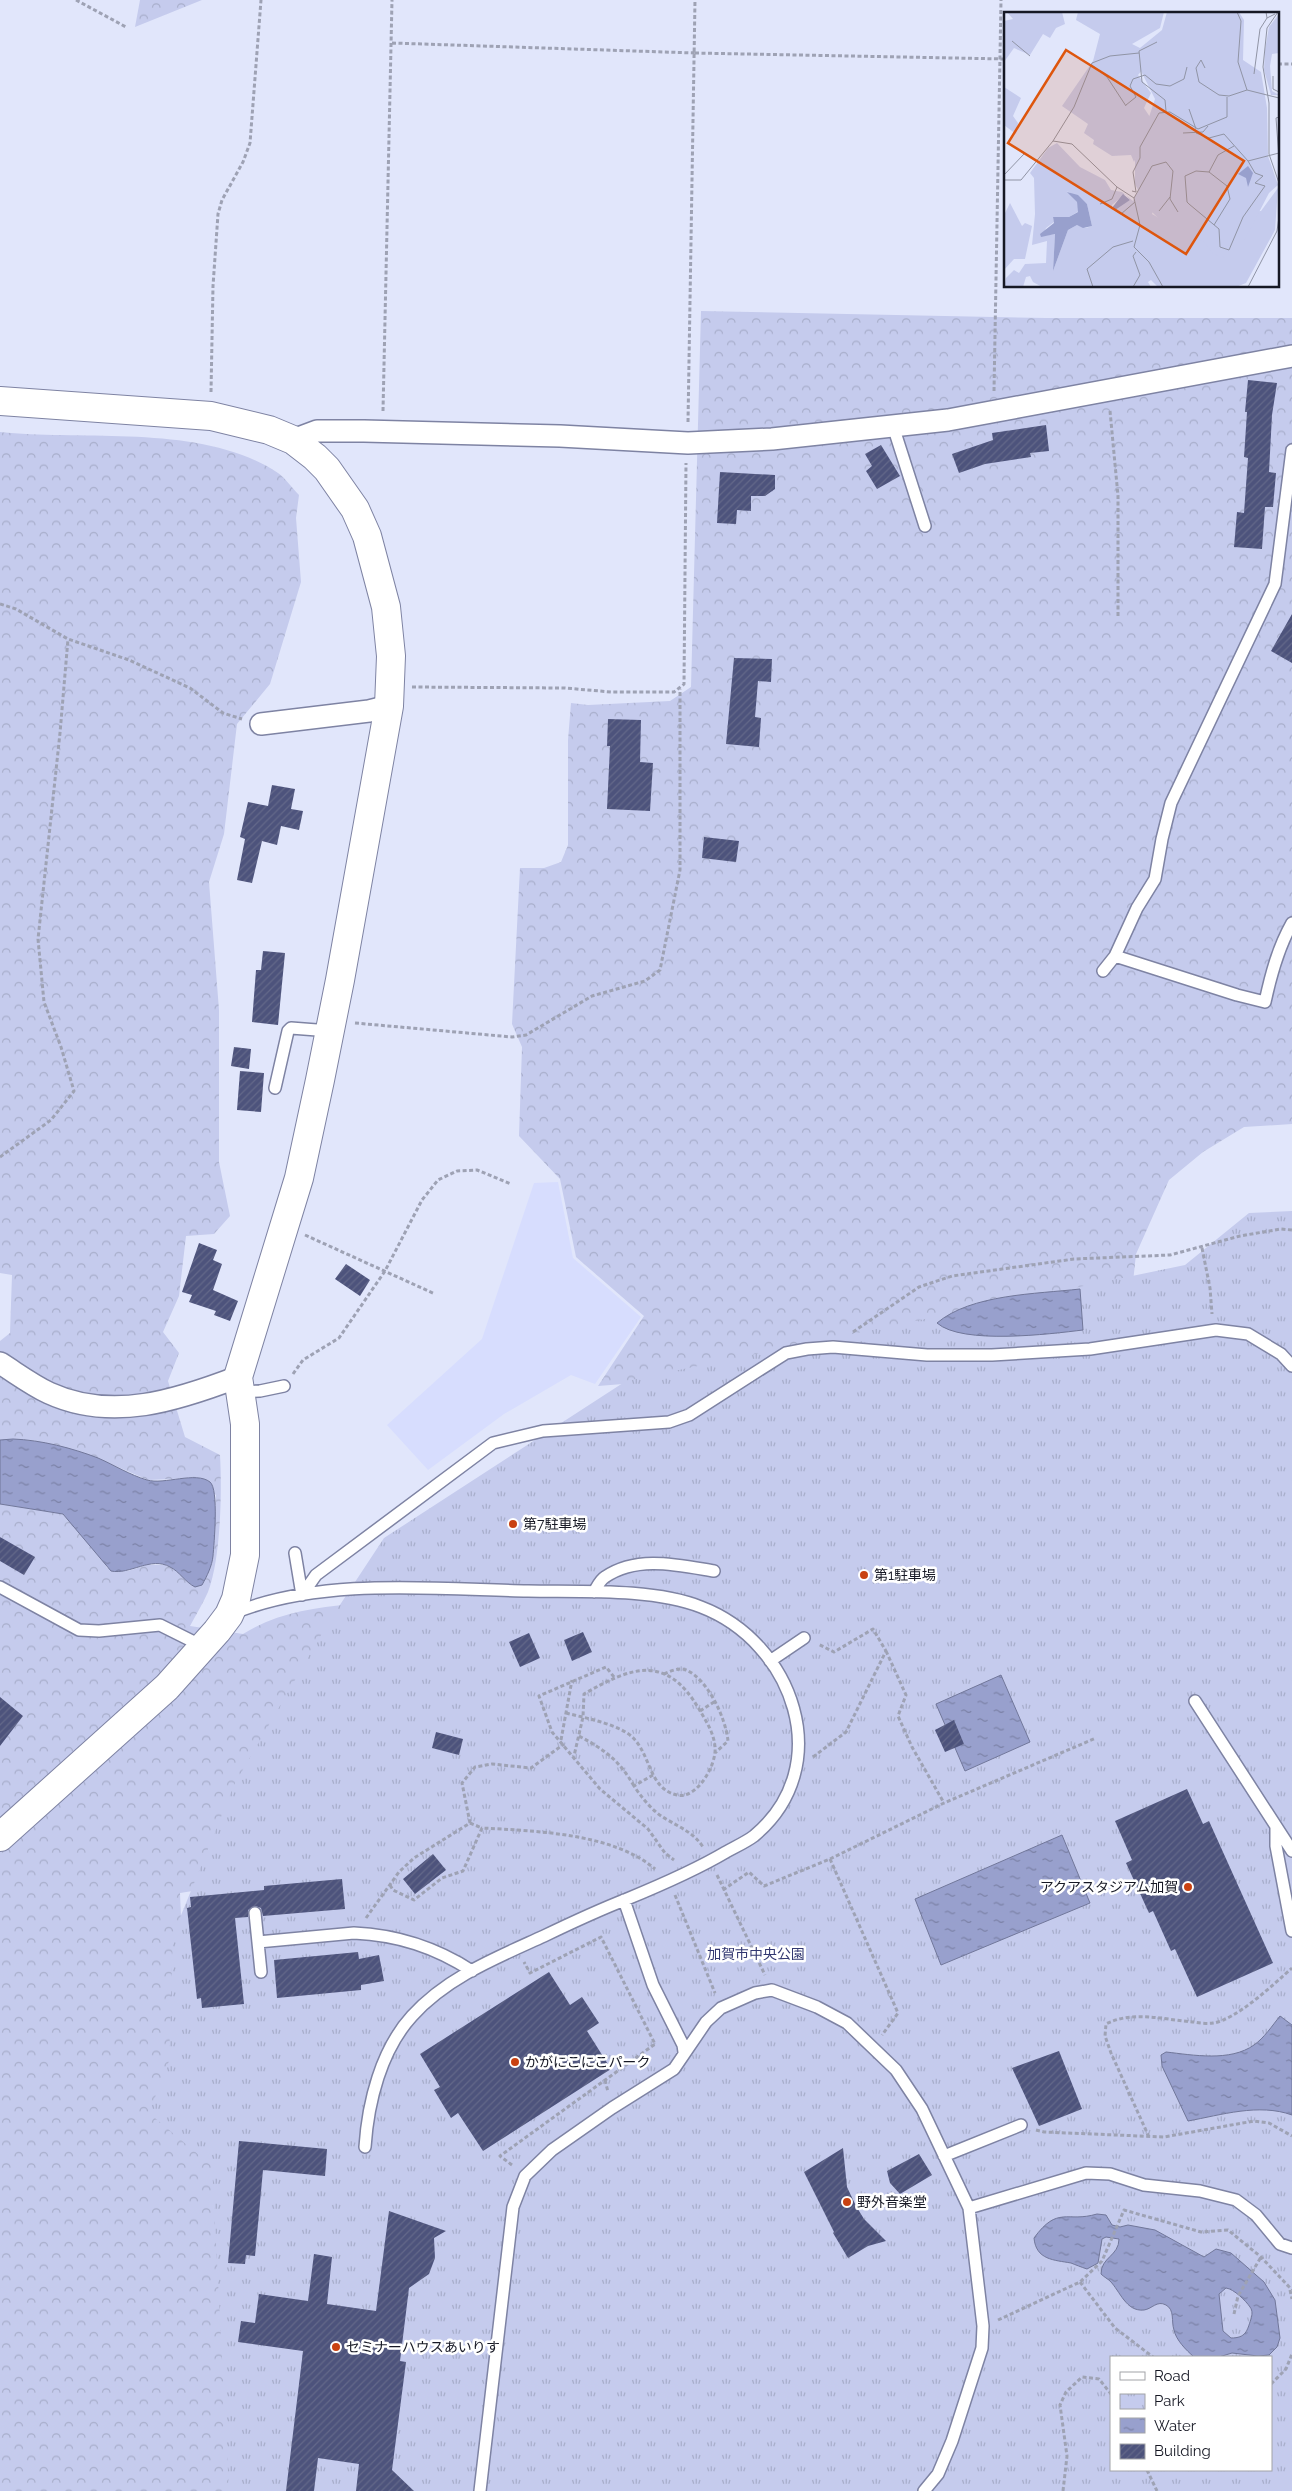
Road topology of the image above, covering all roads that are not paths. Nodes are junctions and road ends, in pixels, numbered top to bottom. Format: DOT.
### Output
graph roads {
  1 [pos="1292,356"];
  2 [pos="0,401"];
  3 [pos="893,426"];
  4 [pos="293,440"];
  5 [pos="1292,450"];
  6 [pos="925,526"];
  7 [pos="389,697"];
  8 [pos="261,724"];
  9 [pos="1292,923"];
  10 [pos="1116,956"];
  11 [pos="1103,972"];
  12 [pos="331,1026"];
  13 [pos="275,1088"];
  14 [pos="0,1363"];
  15 [pos="1292,1366"];
  16 [pos="239,1384"];
  17 [pos="284,1386"];
  18 [pos="295,1553"];
  19 [pos="714,1571"];
  20 [pos="0,1587"];
  21 [pos="594,1592"];
  22 [pos="302,1595"];
  23 [pos="230,1615"];
  24 [pos="804,1638"];
  25 [pos="204,1647"];
  26 [pos="770,1661"];
  27 [pos="1194,1701"];
  28 [pos="1276,1828"];
  29 [pos="0,1837"];
  30 [pos="1292,1851"];
  31 [pos="624,1900"];
  32 [pos="255,1914"];
  33 [pos="1292,1930"];
  34 [pos="258,1942"];
  35 [pos="472,1971"];
  36 [pos="261,1972"];
  37 [pos="684,2052"];
  38 [pos="1021,2125"];
  39 [pos="365,2147"];
  40 [pos="944,2156"];
  41 [pos="969,2208"];
  42 [pos="1292,2248"];
  43 [pos="480,2491"];
  44 [pos="924,2491"];
  1 -- 3 [label="street"];
  2 -- 4 [label="street"];
  3 -- 4 [label="street"];
  3 -- 6 [label="lane"];
  4 -- 7 [label="street"];
  5 -- 10 [label="lane"];
  7 -- 8 [label="street"];
  7 -- 12 [label="street"];
  9 -- 10 [label="lane"];
  10 -- 11 [label="lane"];
  12 -- 13 [label="lane"];
  12 -- 16 [label="street"];
  14 -- 16 [label="street"];
  15 -- 22 [label="lane"];
  16 -- 17 [label="lane"];
  16 -- 23 [label="street"];
  18 -- 22 [label="lane"];
  19 -- 21 [label="lane"];
  20 -- 25 [label="lane"];
  21 -- 22 [label="lane"];
  21 -- 26 [label="lane"];
  22 -- 23 [label="lane"];
  23 -- 25 [label="street"];
  24 -- 26 [label="lane"];
  25 -- 29 [label="street"];
  26 -- 31 [label="lane"];
  27 -- 28 [label="lane"];
  28 -- 30 [label="lane"];
  28 -- 33 [label="lane"];
  31 -- 35 [label="lane"];
  31 -- 37 [label="lane"];
  32 -- 34 [label="lane"];
  34 -- 35 [label="lane"];
  34 -- 36 [label="lane"];
  35 -- 39 [label="lane"];
  37 -- 40 [label="lane"];
  37 -- 43 [label="lane"];
  38 -- 40 [label="lane"];
  40 -- 41 [label="lane"];
  41 -- 42 [label="lane"];
  41 -- 44 [label="lane"];
}
